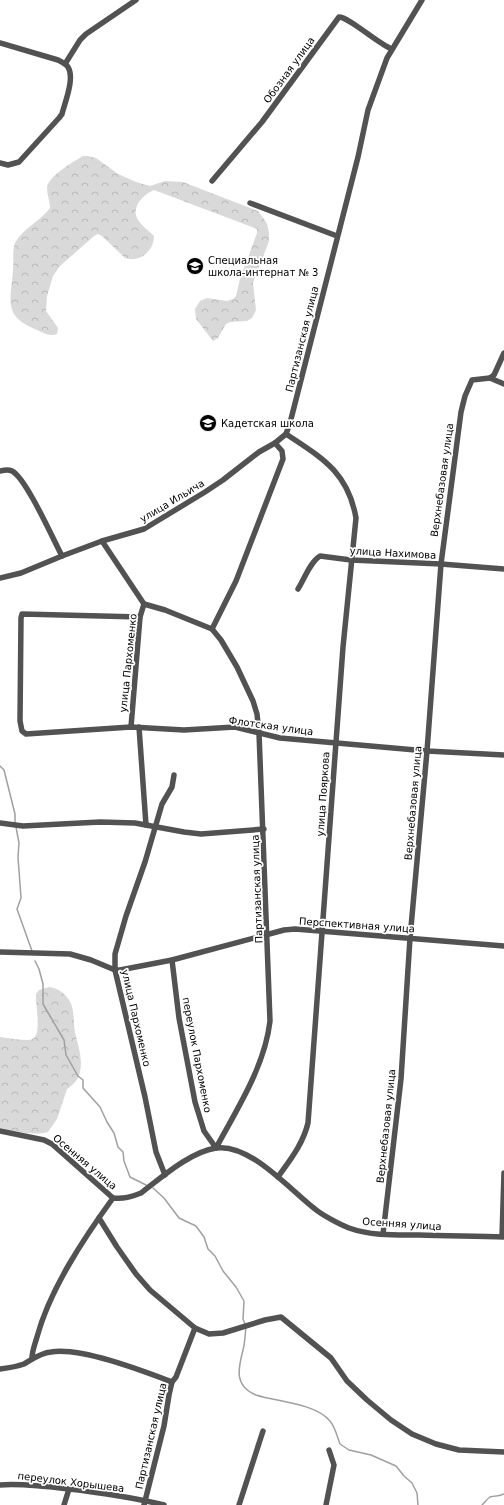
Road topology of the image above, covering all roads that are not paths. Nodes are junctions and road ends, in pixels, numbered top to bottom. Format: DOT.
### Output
graph roads {
  1 [pos="136,0"];
  2 [pos="422,0"];
  3 [pos="0,43"];
  4 [pos="392,49"];
  5 [pos="65,64"];
  6 [pos="0,163"];
  7 [pos="212,181"];
  8 [pos="250,203"];
  9 [pos="337,236"];
  10 [pos="504,353"];
  11 [pos="490,378"];
  12 [pos="504,384"];
  13 [pos="286,434"];
  14 [pos="275,443"];
  15 [pos="0,471"];
  16 [pos="102,541"];
  17 [pos="62,556"];
  18 [pos="351,560"];
  19 [pos="441,564"];
  20 [pos="504,569"];
  21 [pos="0,578"];
  22 [pos="298,589"];
  23 [pos="144,604"];
  24 [pos="140,617"];
  25 [pos="212,629"];
  26 [pos="131,726"];
  27 [pos="139,727"];
  28 [pos="259,733"];
  29 [pos="336,743"];
  30 [pos="427,751"];
  31 [pos="504,756"];
  32 [pos="174,775"];
  33 [pos="0,823"];
  34 [pos="146,825"];
  35 [pos="155,828"];
  36 [pos="264,829"];
  37 [pos="323,930"];
  38 [pos="267,934"];
  39 [pos="410,938"];
  40 [pos="504,946"];
  41 [pos="0,952"];
  42 [pos="172,960"];
  43 [pos="115,970"];
  44 [pos="0,1131"];
  45 [pos="216,1148"];
  46 [pos="504,1173"];
  47 [pos="165,1175"];
  48 [pos="278,1177"];
  49 [pos="113,1198"];
  50 [pos="99,1218"];
  51 [pos="383,1234"];
  52 [pos="503,1236"];
  53 [pos="195,1328"];
  54 [pos="32,1358"];
  55 [pos="0,1369"];
  56 [pos="172,1382"];
  57 [pos="263,1431"];
  58 [pos="329,1450"];
  59 [pos="504,1452"];
  60 [pos="0,1485"];
  61 [pos="68,1489"];
  62 [pos="145,1503"];
  63 [pos="64,1505"];
  64 [pos="164,1505"];
  65 [pos="239,1505"];
  66 [pos="326,1505"];
  1 -- 5 [label="street"];
  2 -- 4 [label="street, Партизанская улица"];
  3 -- 5 [label="street"];
  4 -- 7 [label="street, Обозная улица"];
  4 -- 9 [label="street, Партизанская улица"];
  5 -- 6 [label="street"];
  8 -- 9 [label="street"];
  9 -- 13 [label="street, Партизанская улица"];
  10 -- 11 [label="street"];
  11 -- 12 [label="street"];
  11 -- 19 [label="street, Верхнебазовая улица"];
  13 -- 14 [label="street"];
  13 -- 18 [label="street, улица Пояркова"];
  14 -- 16 [label="street, улица Ильича"];
  14 -- 25 [label="street"];
  15 -- 17 [label="street"];
  16 -- 17 [label="street, улица Ильича"];
  16 -- 23 [label="street, улица Пархоменко"];
  17 -- 21 [label="street, улица Ильича"];
  18 -- 19 [label="street, улица Нахимова"];
  18 -- 22 [label="street, улица Нахимова"];
  18 -- 29 [label="street, улица Пояркова"];
  19 -- 20 [label="street, улица Нахимова"];
  19 -- 30 [label="street, Верхнебазовая улица"];
  23 -- 24 [label="street, улица Пархоменко"];
  23 -- 25 [label="street"];
  24 -- 26 [label="street, улица Пархоменко"];
  24 -- 26 [label="street, Флотская улица"];
  25 -- 28 [label="street, Партизанская улица"];
  26 -- 27 [label="street, Флотская улица"];
  27 -- 28 [label="street, Флотская улица"];
  27 -- 34 [label="street"];
  28 -- 29 [label="street, Флотская улица"];
  28 -- 36 [label="street, Партизанская улица"];
  29 -- 30 [label="street, Флотская улица"];
  29 -- 37 [label="street, улица Пояркова"];
  30 -- 31 [label="street, Флотская улица"];
  30 -- 39 [label="street, Верхнебазовая улица"];
  32 -- 35 [label="street, улица Пархоменко"];
  33 -- 34 [label="street"];
  34 -- 35 [label="street"];
  35 -- 36 [label="street"];
  35 -- 43 [label="street, улица Пархоменко"];
  36 -- 38 [label="street, Партизанская улица"];
  37 -- 38 [label="street, Перспективная улица"];
  37 -- 39 [label="street, Перспективная улица"];
  37 -- 48 [label="street, улица Пояркова"];
  38 -- 42 [label="street, Перспективная улица"];
  38 -- 45 [label="street, Партизанская улица"];
  39 -- 40 [label="street, Перспективная улица"];
  39 -- 51 [label="street, Верхнебазовая улица"];
  41 -- 43 [label="street, Перспективная улица"];
  42 -- 43 [label="street, Перспективная улица"];
  42 -- 45 [label="street, переулок Пархоменко"];
  43 -- 47 [label="street, улица Пархоменко"];
  44 -- 49 [label="street, Осенняя улица"];
  45 -- 47 [label="street, Осенняя улица"];
  45 -- 48 [label="street, Осенняя улица"];
  46 -- 52 [label="street"];
  47 -- 49 [label="street, Осенняя улица"];
  48 -- 51 [label="street, Осенняя улица"];
  49 -- 50 [label="street"];
  50 -- 53 [label="street"];
  50 -- 54 [label="street"];
  51 -- 52 [label="street, Осенняя улица"];
  53 -- 56 [label="street, Партизанская улица"];
  53 -- 59 [label="street"];
  54 -- 55 [label="street"];
  54 -- 56 [label="street"];
  56 -- 62 [label="street, Партизанская улица"];
  57 -- 65 [label="street"];
  58 -- 66 [label="street"];
  60 -- 61 [label="street, переулок Хорышева"];
  61 -- 62 [label="street, переулок Хорышева"];
  61 -- 63 [label="street"];
  62 -- 64 [label="street, переулок Хорышева"];
}
